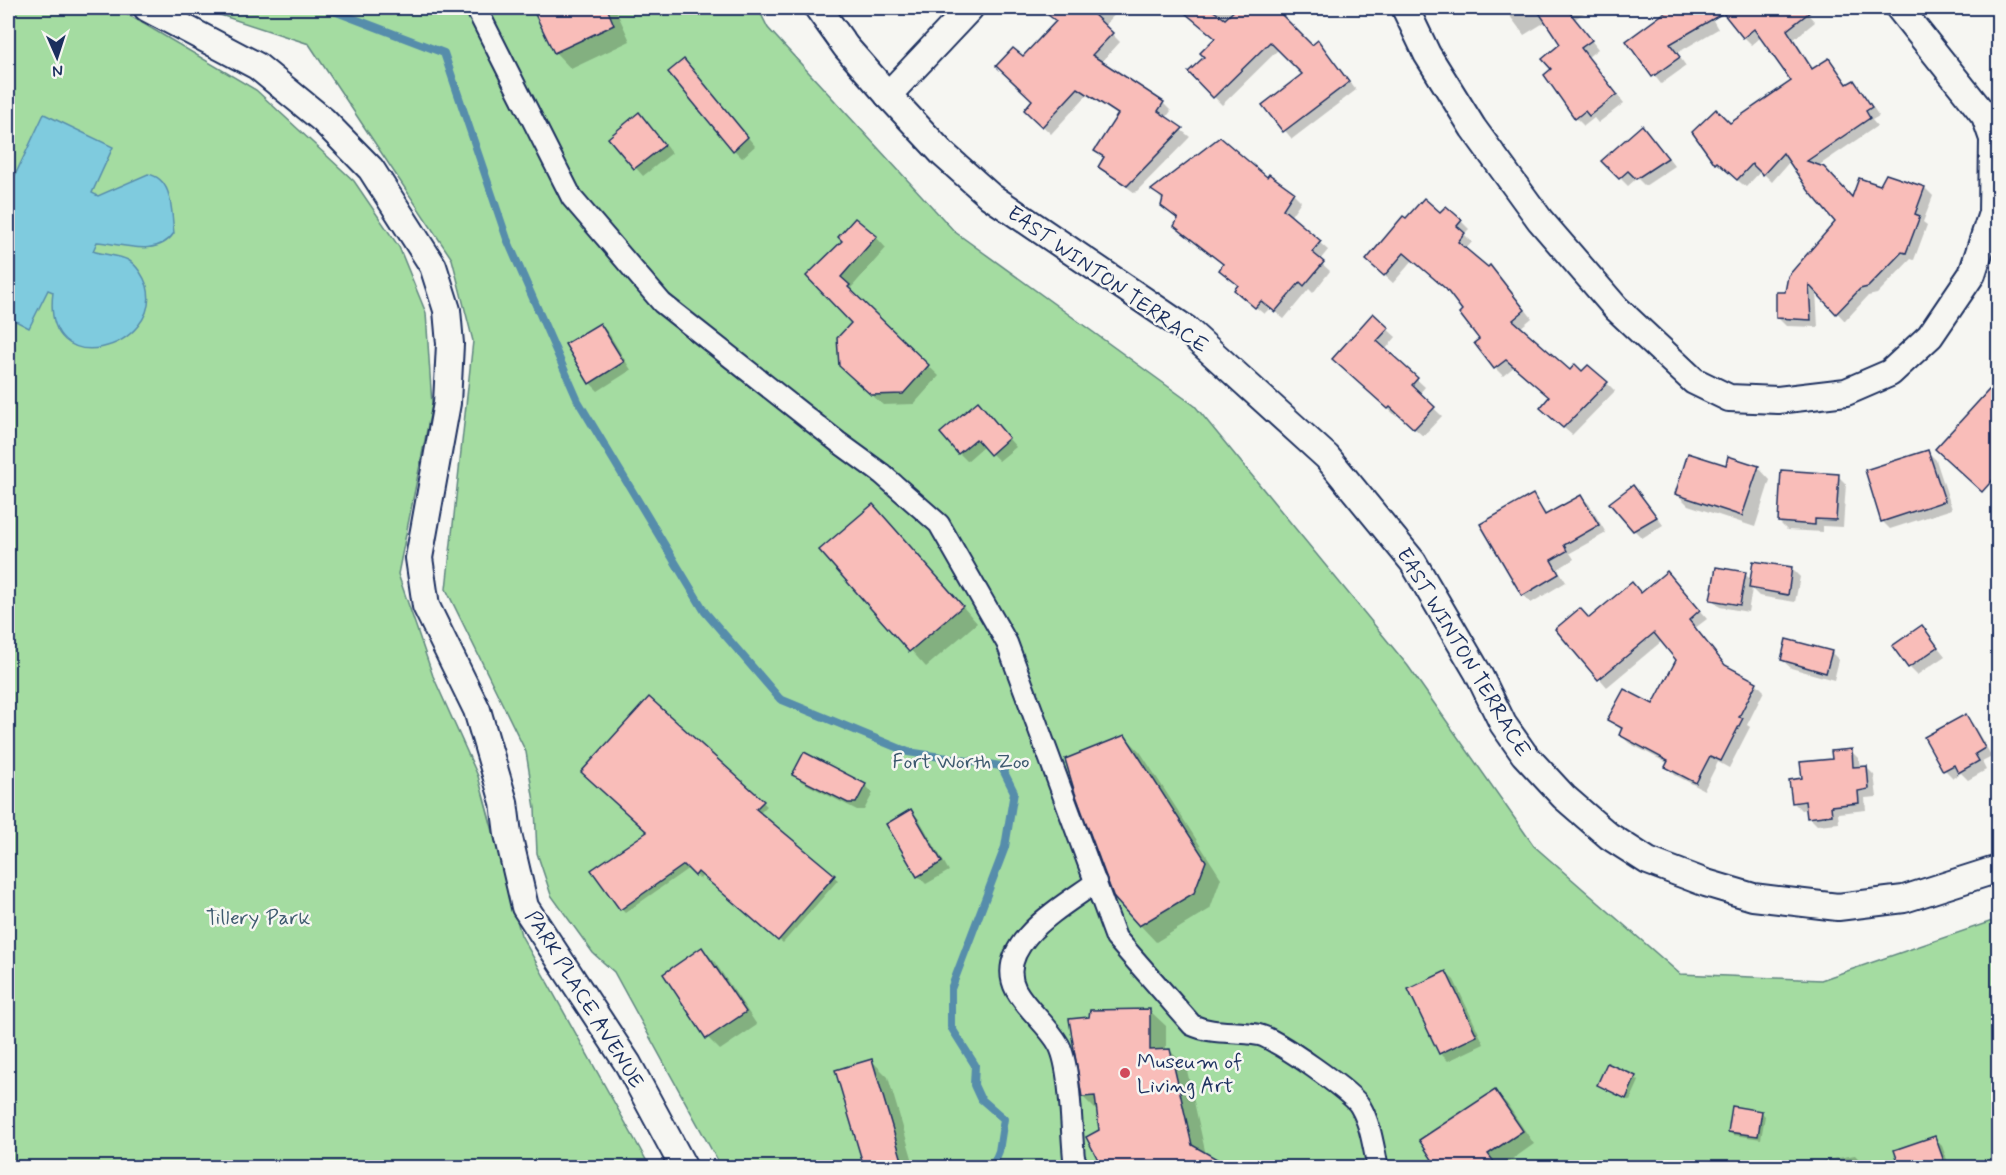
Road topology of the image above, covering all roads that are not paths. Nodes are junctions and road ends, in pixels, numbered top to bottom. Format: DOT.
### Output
graph roads {
  1 [pos="147,8"];
  2 [pos="476,8"];
  3 [pos="818,8"];
  4 [pos="970,8"];
  5 [pos="1405,8"];
  6 [pos="1899,8"];
  7 [pos="888,95"];
  8 [pos="1998,869"];
  9 [pos="1096,882"];
  10 [pos="684,1167"];
  11 [pos="1079,1167"];
  12 [pos="1378,1167"];
  1 -- 10 [label="street, PARK PLACE AVENUE"];
  2 -- 9 [label="street"];
  3 -- 7 [label="street, EAST WINTON TERRACE"];
  4 -- 7 [label="street"];
  5 -- 6 [label="street"];
  7 -- 8 [label="street, EAST WINTON TERRACE"];
  9 -- 11 [label="street"];
  9 -- 12 [label="street"];
}
